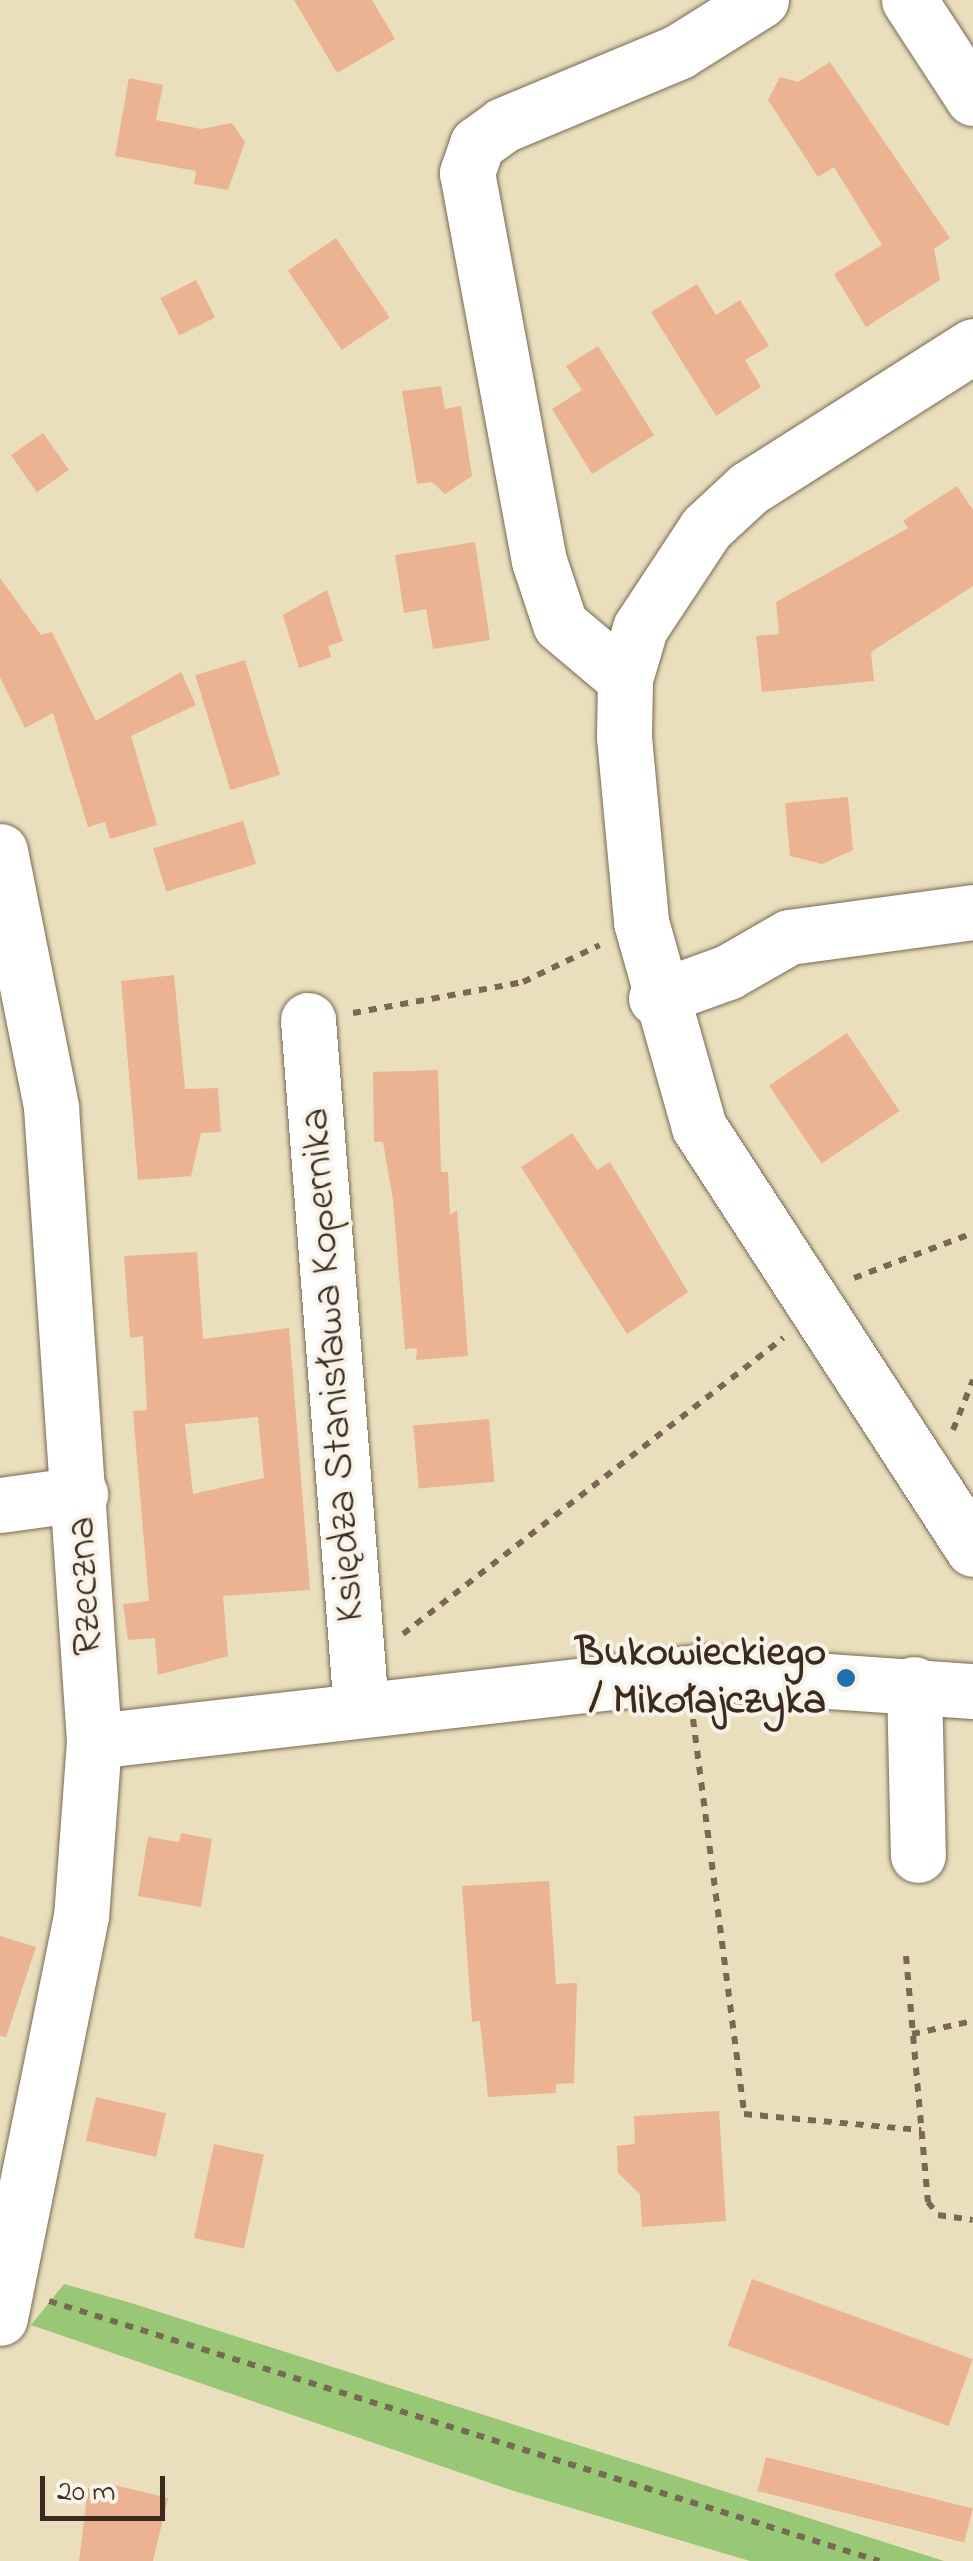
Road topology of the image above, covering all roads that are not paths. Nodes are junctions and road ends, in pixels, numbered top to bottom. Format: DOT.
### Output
graph roads {
  1 [pos="760,0"];
  2 [pos="909,0"];
  3 [pos="973,98"];
  4 [pos="973,346"];
  5 [pos="625,679"];
  6 [pos="0,850"];
  7 [pos="973,912"];
  8 [pos="656,998"];
  9 [pos="308,1020"];
  10 [pos="80,1494"];
  11 [pos="0,1505"];
  12 [pos="973,1549"];
  13 [pos="914,1684"];
  14 [pos="359,1689"];
  15 [pos="973,1691"];
  16 [pos="94,1742"];
  17 [pos="918,1855"];
  18 [pos="3,2303"];
  1 -- 5 [label="street"];
  2 -- 3 [label="street"];
  4 -- 5 [label="street"];
  5 -- 8 [label="street"];
  6 -- 10 [label="street, Rzeczna"];
  7 -- 8 [label="street"];
  8 -- 12 [label="street"];
  9 -- 14 [label="street, Księdza Stanisława Kopernika"];
  10 -- 11 [label="street"];
  10 -- 16 [label="street, Rzeczna"];
  13 -- 14 [label="street"];
  13 -- 15 [label="street"];
  13 -- 17 [label="street"];
  14 -- 16 [label="street"];
  16 -- 18 [label="street, Rzeczna"];
}
